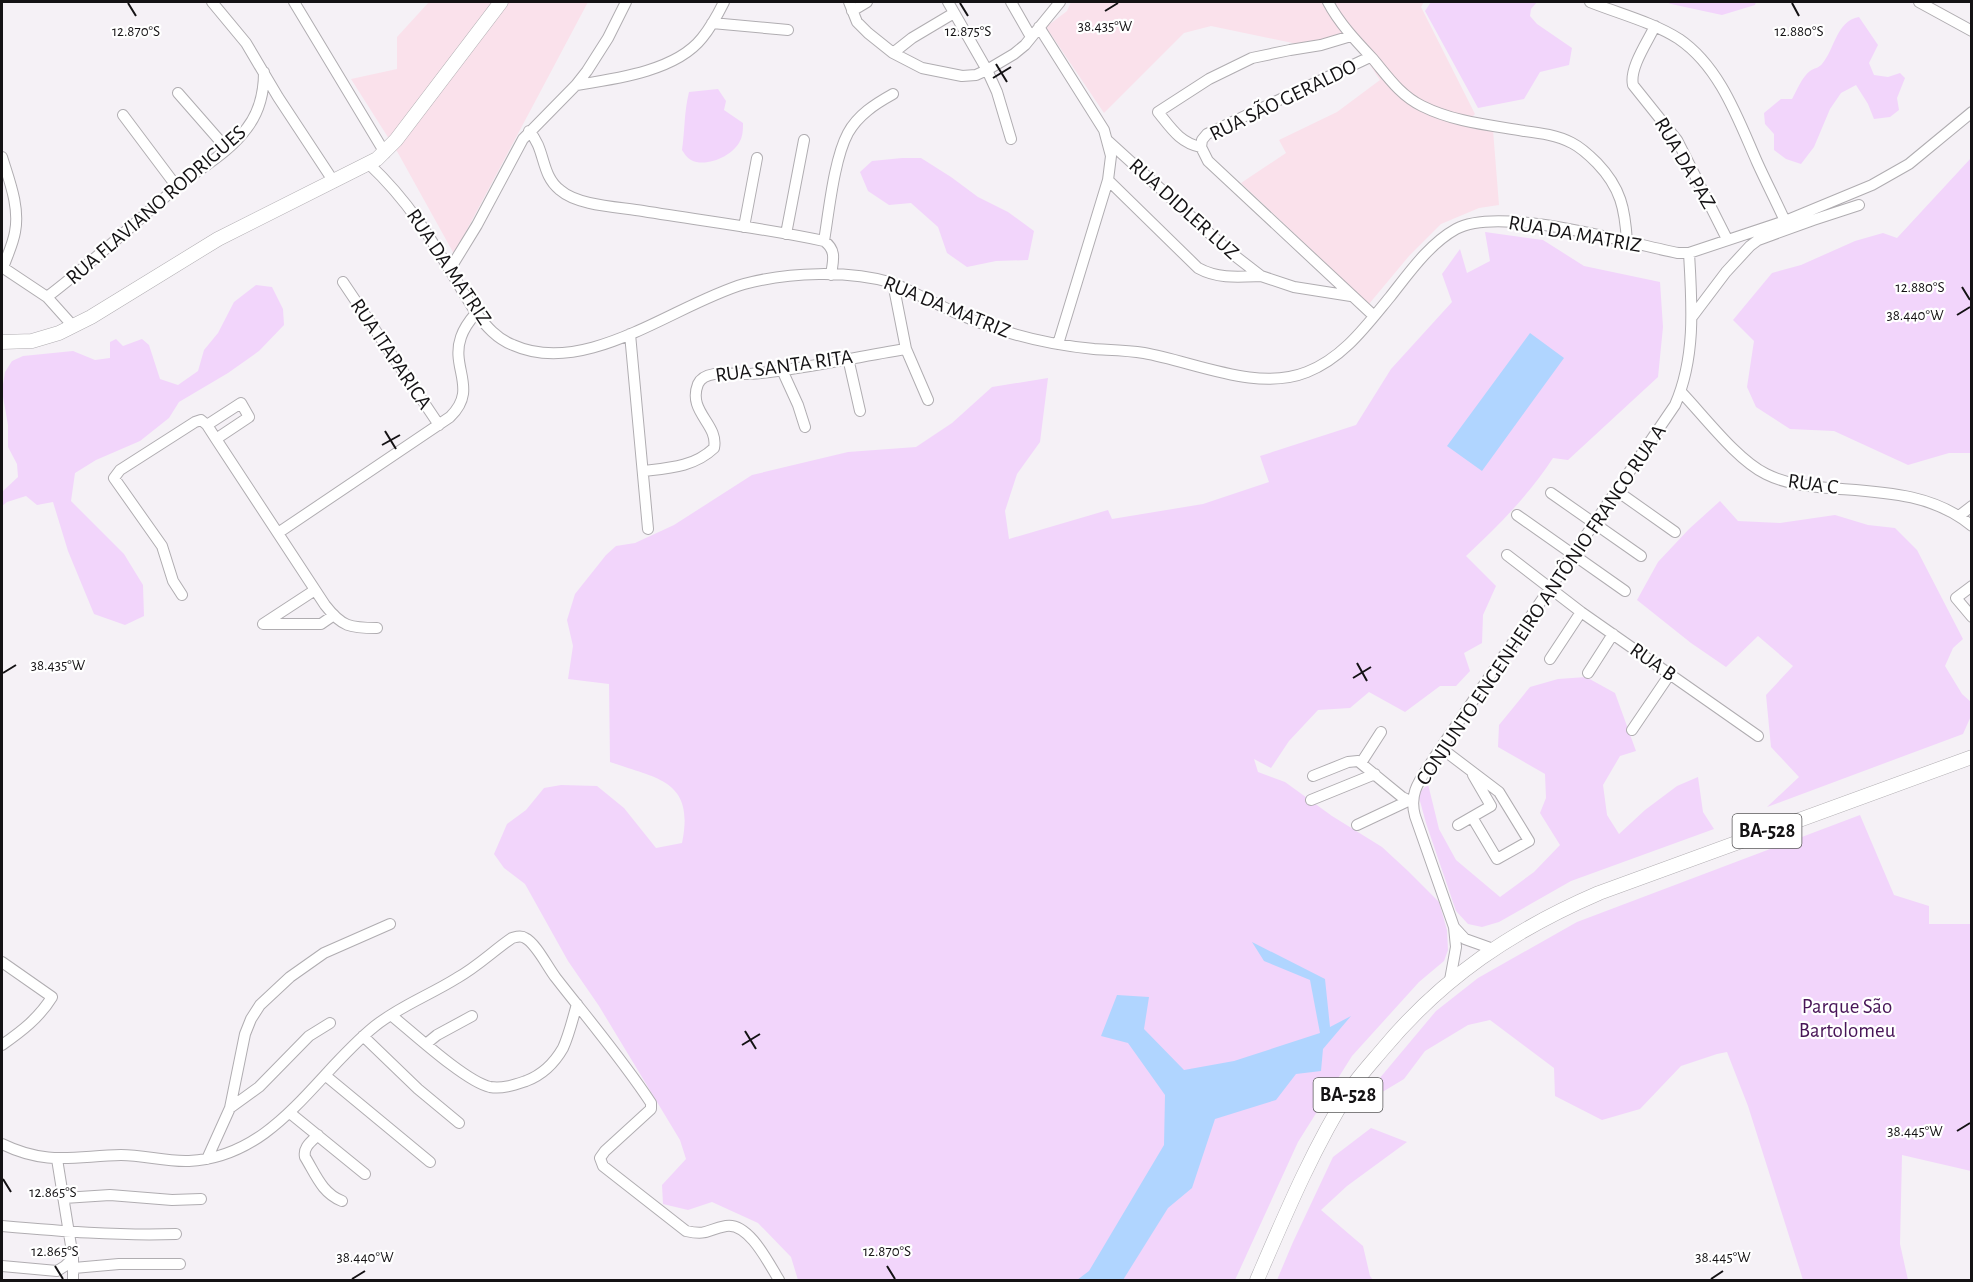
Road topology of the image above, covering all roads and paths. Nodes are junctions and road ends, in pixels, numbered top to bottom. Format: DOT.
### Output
graph roads {
  1 [pos="212,2"];
  2 [pos="294,2"];
  3 [pos="501,2"];
  4 [pos="627,2"];
  5 [pos="723,2"];
  6 [pos="867,2"];
  7 [pos="948,2"];
  8 [pos="1011,2"];
  9 [pos="1060,2"];
  10 [pos="1328,2"];
  11 [pos="1590,2"];
  12 [pos="1919,2"];
  13 [pos="850,6"];
  14 [pos="954,13"];
  15 [pos="712,23"];
  16 [pos="1655,26"];
  17 [pos="1039,27"];
  18 [pos="788,30"];
  19 [pos="1971,31"];
  20 [pos="1351,36"];
  21 [pos="1031,38"];
  22 [pos="893,53"];
  23 [pos="1370,57"];
  24 [pos="987,70"];
  25 [pos="264,72"];
  26 [pos="576,85"];
  27 [pos="178,93"];
  28 [pos="893,94"];
  29 [pos="1971,111"];
  30 [pos="123,115"];
  31 [pos="529,131"];
  32 [pos="1011,139"];
  33 [pos="804,140"];
  34 [pos="1108,141"];
  35 [pos="1201,147"];
  36 [pos="227,149"];
  37 [pos="385,153"];
  38 [pos="757,158"];
  39 [pos="2,162"];
  40 [pos="369,164"];
  41 [pos="1108,180"];
  42 [pos="334,182"];
  43 [pos="177,187"];
  44 [pos="1859,205"];
  45 [pos="1785,220"];
  46 [pos="744,227"];
  47 [pos="786,234"];
  48 [pos="1727,240"];
  49 [pos="824,241"];
  50 [pos="1627,242"];
  51 [pos="1689,254"];
  52 [pos="2,268"];
  53 [pos="450,269"];
  54 [pos="831,275"];
  55 [pos="1260,276"];
  56 [pos="343,282"];
  57 [pos="893,283"];
  58 [pos="1351,296"];
  59 [pos="47,297"];
  60 [pos="476,313"];
  61 [pos="1374,316"];
  62 [pos="1692,317"];
  63 [pos="73,326"];
  64 [pos="630,334"];
  65 [pos="2,342"];
  66 [pos="1058,344"];
  67 [pos="906,350"];
  68 [pos="848,358"];
  69 [pos="782,370"];
  70 [pos="1681,392"];
  71 [pos="928,400"];
  72 [pos="860,411"];
  73 [pos="207,425"];
  74 [pos="439,425"];
  75 [pos="805,427"];
  76 [pos="216,439"];
  77 [pos="643,471"];
  78 [pos="1617,491"];
  79 [pos="1551,493"];
  80 [pos="1971,506"];
  81 [pos="1517,516"];
  82 [pos="1959,516"];
  83 [pos="1594,524"];
  84 [pos="1971,526"];
  85 [pos="648,529"];
  86 [pos="1675,532"];
  87 [pos="279,533"];
  88 [pos="1507,555"];
  89 [pos="1573,555"];
  90 [pos="1641,556"];
  91 [pos="1971,586"];
  92 [pos="1549,589"];
  93 [pos="315,590"];
  94 [pos="1625,591"];
  95 [pos="182,595"];
  96 [pos="1581,612"];
  97 [pos="334,615"];
  98 [pos="1971,617"];
  99 [pos="376,628"];
  100 [pos="1613,634"];
  101 [pos="1550,659"];
  102 [pos="1588,673"];
  103 [pos="1670,674"];
  104 [pos="1632,730"];
  105 [pos="1382,732"];
  106 [pos="1758,736"];
  107 [pos="1441,748"];
  108 [pos="1971,757"];
  109 [pos="1361,763"];
  110 [pos="1469,769"];
  111 [pos="1375,774"];
  112 [pos="1313,776"];
  113 [pos="1311,800"];
  114 [pos="1410,802"];
  115 [pos="1472,817"];
  116 [pos="1357,825"];
  117 [pos="1458,825"];
  118 [pos="390,924"];
  119 [pos="1454,927"];
  120 [pos="1493,949"];
  121 [pos="2,962"];
  122 [pos="1450,980"];
  123 [pos="577,1004"];
  124 [pos="391,1015"];
  125 [pos="472,1016"];
  126 [pos="330,1023"];
  127 [pos="363,1036"];
  128 [pos="426,1044"];
  129 [pos="2,1045"];
  130 [pos="326,1076"];
  131 [pos="230,1108"];
  132 [pos="290,1113"];
  133 [pos="459,1123"];
  134 [pos="318,1135"];
  135 [pos="3,1148"];
  136 [pos="207,1159"];
  137 [pos="57,1160"];
  138 [pos="430,1162"];
  139 [pos="365,1174"];
  140 [pos="64,1198"];
  141 [pos="201,1198"];
  142 [pos="342,1201"];
  143 [pos="2,1226"];
  144 [pos="69,1232"];
  145 [pos="176,1234"];
  146 [pos="73,1263"];
  147 [pos="180,1264"];
  148 [pos="2,1266"];
  149 [pos="73,1281"];
  150 [pos="779,1281"];
  151 [pos="1257,1281"];
  1 -- 25 [label="street"];
  2 -- 37 [label="street"];
  3 -- 37 [label="main road"];
  4 -- 26 [label="street"];
  5 -- 15 [label="street"];
  6 -- 13 [label="street"];
  7 -- 14 [label="street"];
  8 -- 21 [label="street"];
  9 -- 17 [label="street"];
  10 -- 20 [label="street"];
  11 -- 16 [label="street"];
  12 -- 19 [label="street"];
  13 -- 22 [label="street"];
  14 -- 22 [label="street"];
  14 -- 24 [label="street"];
  15 -- 18 [label="street"];
  15 -- 26 [label="street"];
  16 -- 45 [label="street"];
  16 -- 48 [label="street, RUA DA PAZ"];
  17 -- 21 [label="street"];
  17 -- 34 [label="street"];
  20 -- 23 [label="street"];
  20 -- 35 [label="street"];
  21 -- 24 [label="street"];
  22 -- 24 [label="street"];
  23 -- 35 [label="street, RUA SÃO GERALDO"];
  23 -- 50 [label="street"];
  24 -- 32 [label="street"];
  25 -- 36 [label="street, RUA FLAVIANO RODRIGUES"];
  25 -- 42 [label="street"];
  26 -- 31 [label="street"];
  27 -- 36 [label="street"];
  28 -- 49 [label="street"];
  29 -- 45 [label="street, RUA DA MATRIZ"];
  30 -- 43 [label="street"];
  31 -- 46 [label="street"];
  31 -- 53 [label="street"];
  33 -- 47 [label="street"];
  34 -- 41 [label="street"];
  34 -- 55 [label="street, RUA DIDLER LUZ"];
  35 -- 58 [label="street"];
  36 -- 43 [label="street, RUA FLAVIANO RODRIGUES"];
  37 -- 40 [label="main road"];
  38 -- 46 [label="street"];
  39 -- 52 [label="street"];
  40 -- 42 [label="main road"];
  40 -- 53 [label="street, RUA DA MATRIZ"];
  41 -- 55 [label="street, RUA DIDLER LUZ"];
  41 -- 66 [label="street"];
  42 -- 63 [label="main road"];
  43 -- 59 [label="street, RUA FLAVIANO RODRIGUES"];
  44 -- 62 [label="street"];
  45 -- 48 [label="street, RUA DA MATRIZ"];
  46 -- 47 [label="street"];
  47 -- 49 [label="street"];
  48 -- 51 [label="street, RUA DA MATRIZ"];
  49 -- 54 [label="street"];
  50 -- 51 [label="street, RUA DA MATRIZ"];
  50 -- 61 [label="street, RUA DA MATRIZ"];
  51 -- 62 [label="street, CONJUNTO ENGENHEIRO ANTÔNIO FRANCO RUA A"];
  52 -- 59 [label="street"];
  53 -- 60 [label="street, RUA DA MATRIZ"];
  54 -- 57 [label="street, RUA DA MATRIZ"];
  54 -- 64 [label="street, RUA DA MATRIZ"];
  55 -- 58 [label="street, RUA DIDLER LUZ"];
  56 -- 74 [label="street, RUA ITAPARICA"];
  57 -- 66 [label="street, RUA DA MATRIZ"];
  57 -- 67 [label="street"];
  58 -- 61 [label="street"];
  59 -- 63 [label="street"];
  60 -- 64 [label="street, RUA DA MATRIZ"];
  60 -- 74 [label="street"];
  61 -- 66 [label="street, RUA DA MATRIZ"];
  62 -- 70 [label="street, CONJUNTO ENGENHEIRO ANTÔNIO FRANCO RUA A"];
  63 -- 65 [label="main road"];
  64 -- 77 [label="street"];
  67 -- 68 [label="street, RUA SANTA RITA"];
  67 -- 71 [label="street"];
  68 -- 69 [label="street, RUA SANTA RITA"];
  68 -- 72 [label="street"];
  69 -- 75 [label="street"];
  69 -- 77 [label="street, RUA SANTA RITA"];
  70 -- 78 [label="street, CONJUNTO ENGENHEIRO ANTÔNIO FRANCO RUA A"];
  70 -- 82 [label="street, RUA C"];
  73 -- 76 [label="street"];
  73 -- 76 [label="street"];
  73 -- 95 [label="street"];
  74 -- 87 [label="street"];
  76 -- 87 [label="street"];
  77 -- 85 [label="street"];
  78 -- 83 [label="street, CONJUNTO ENGENHEIRO ANTÔNIO FRANCO RUA A"];
  78 -- 86 [label="street"];
  79 -- 83 [label="street"];
  80 -- 82 [label="street"];
  81 -- 89 [label="street"];
  82 -- 84 [label="street, RUA C"];
  83 -- 89 [label="street, CONJUNTO ENGENHEIRO ANTÔNIO FRANCO RUA A"];
  83 -- 90 [label="street"];
  87 -- 93 [label="street"];
  88 -- 92 [label="street, RUA B"];
  89 -- 92 [label="street, CONJUNTO ENGENHEIRO ANTÔNIO FRANCO RUA A"];
  89 -- 94 [label="street"];
  91 -- 98 [label="street"];
  92 -- 96 [label="street, RUA B"];
  92 -- 107 [label="street, CONJUNTO ENGENHEIRO ANTÔNIO FRANCO RUA A"];
  93 -- 97 [label="street"];
  93 -- 97 [label="street"];
  96 -- 100 [label="street, RUA B"];
  96 -- 101 [label="street"];
  97 -- 99 [label="street"];
  100 -- 102 [label="street"];
  100 -- 103 [label="street, RUA B"];
  103 -- 104 [label="street"];
  103 -- 106 [label="street, RUA B"];
  105 -- 109 [label="street"];
  107 -- 110 [label="street"];
  107 -- 114 [label="street, CONJUNTO ENGENHEIRO ANTÔNIO FRANCO RUA A"];
  108 -- 120 [label="main road, BA-528"];
  109 -- 111 [label="street"];
  109 -- 112 [label="street"];
  110 -- 115 [label="street"];
  110 -- 115 [label="street"];
  111 -- 113 [label="street"];
  111 -- 114 [label="street"];
  114 -- 116 [label="street"];
  114 -- 119 [label="street, CONJUNTO ENGENHEIRO ANTÔNIO FRANCO RUA A"];
  115 -- 117 [label="street"];
  118 -- 131 [label="street"];
  119 -- 120 [label="street"];
  119 -- 122 [label="street, CONJUNTO ENGENHEIRO ANTÔNIO FRANCO RUA A"];
  120 -- 122 [label="main road, BA-528"];
  121 -- 129 [label="street"];
  122 -- 151 [label="main road, BA-528"];
  123 -- 124 [label="street"];
  123 -- 128 [label="street"];
  123 -- 150 [label="street"];
  124 -- 127 [label="street"];
  124 -- 128 [label="street"];
  125 -- 128 [label="street"];
  126 -- 131 [label="street"];
  127 -- 130 [label="street"];
  127 -- 133 [label="street"];
  130 -- 132 [label="street"];
  130 -- 138 [label="street"];
  131 -- 136 [label="street"];
  132 -- 134 [label="street"];
  132 -- 136 [label="street"];
  134 -- 139 [label="street"];
  134 -- 142 [label="street"];
  135 -- 137 [label="street"];
  136 -- 137 [label="street"];
  137 -- 140 [label="street"];
  140 -- 141 [label="street"];
  140 -- 144 [label="street"];
  143 -- 144 [label="street"];
  144 -- 145 [label="street"];
  144 -- 146 [label="street"];
  146 -- 147 [label="street"];
  146 -- 148 [label="street"];
  146 -- 149 [label="street"];
}
